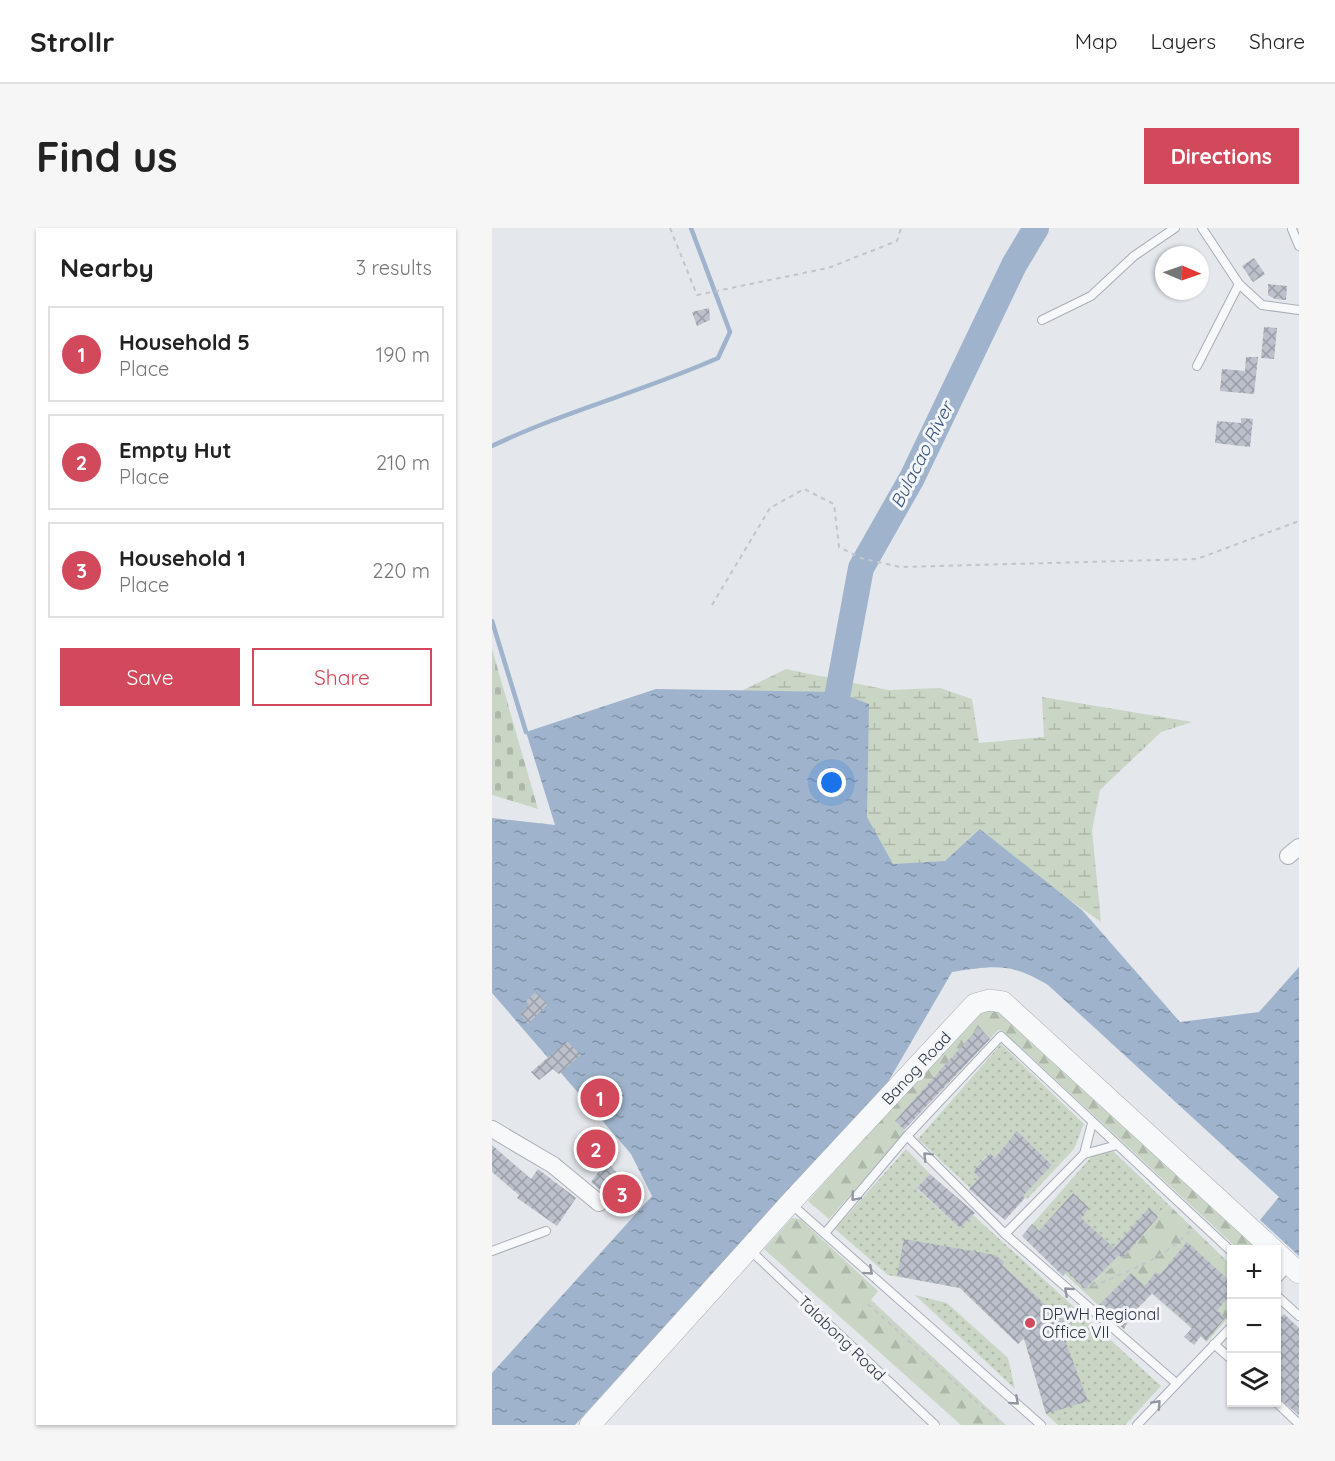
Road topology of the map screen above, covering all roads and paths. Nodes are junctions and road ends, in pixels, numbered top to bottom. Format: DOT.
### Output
graph roads {
  1 [pos="670,228"];
  2 [pos="901,228"];
  3 [pos="1175,228"];
  4 [pos="1202,228"];
  5 [pos="1292,229"];
  6 [pos="1299,246"];
  7 [pos="1239,284"];
  8 [pos="1299,310"];
  9 [pos="1042,320"];
  10 [pos="1197,366"];
  11 [pos="1299,521"];
  12 [pos="712,605"];
  13 [pos="1092,1123"];
  14 [pos="492,1129"];
  15 [pos="907,1136"];
  16 [pos="1117,1145"];
  17 [pos="1084,1154"];
  18 [pos="599,1203"];
  19 [pos="790,1203"];
  20 [pos="1199,1221"];
  21 [pos="546,1231"];
  22 [pos="826,1232"];
  23 [pos="1005,1234"];
  24 [pos="1227,1247"];
  25 [pos="749,1249"];
  26 [pos="492,1251"];
  27 [pos="1283,1264"];
  28 [pos="1076,1298"];
  29 [pos="1280,1299"];
  30 [pos="868,1304"];
  31 [pos="1299,1316"];
  32 [pos="1227,1331"];
  33 [pos="1075,1338"];
  34 [pos="1214,1344"];
  35 [pos="1227,1356"];
  36 [pos="1176,1383"];
  37 [pos="1281,1407"];
  38 [pos="1299,1424"];
  39 [pos="590,1425"];
  40 [pos="936,1425"];
  41 [pos="1002,1425"];
  42 [pos="1041,1425"];
  43 [pos="1137,1425"];
  1 -- 2 [label="path"];
  3 -- 9 [label="lane"];
  4 -- 7 [label="lane"];
  5 -- 6 [label="lane"];
  7 -- 8 [label="lane"];
  7 -- 10 [label="lane"];
  11 -- 12 [label="path"];
  13 -- 15 [label="lane"];
  13 -- 16 [label="lane"];
  13 -- 17 [label="lane"];
  14 -- 18 [label="street"];
  15 -- 22 [label="lane, one-way"];
  23 -- 15 [label="lane, one-way"];
  16 -- 17 [label="lane"];
  16 -- 20 [label="lane"];
  17 -- 23 [label="lane"];
  19 -- 22 [label="lane"];
  19 -- 25 [label="street, Banog Road"];
  19 -- 27 [label="street, Banog Road"];
  20 -- 24 [label="lane"];
  20 -- 28 [label="path"];
  21 -- 26 [label="lane"];
  22 -- 42 [label="lane, one-way"];
  28 -- 23 [label="lane, one-way"];
  25 -- 39 [label="street, Banog Road"];
  25 -- 40 [label="lane, Talabong Road"];
  28 -- 33 [label="path"];
  28 -- 36 [label="lane"];
  29 -- 31 [label="lane"];
  30 -- 41 [label="path"];
  32 -- 34 [label="lane"];
  34 -- 35 [label="lane"];
  34 -- 36 [label="lane"];
  43 -- 36 [label="lane, one-way"];
  37 -- 38 [label="lane"];
}
